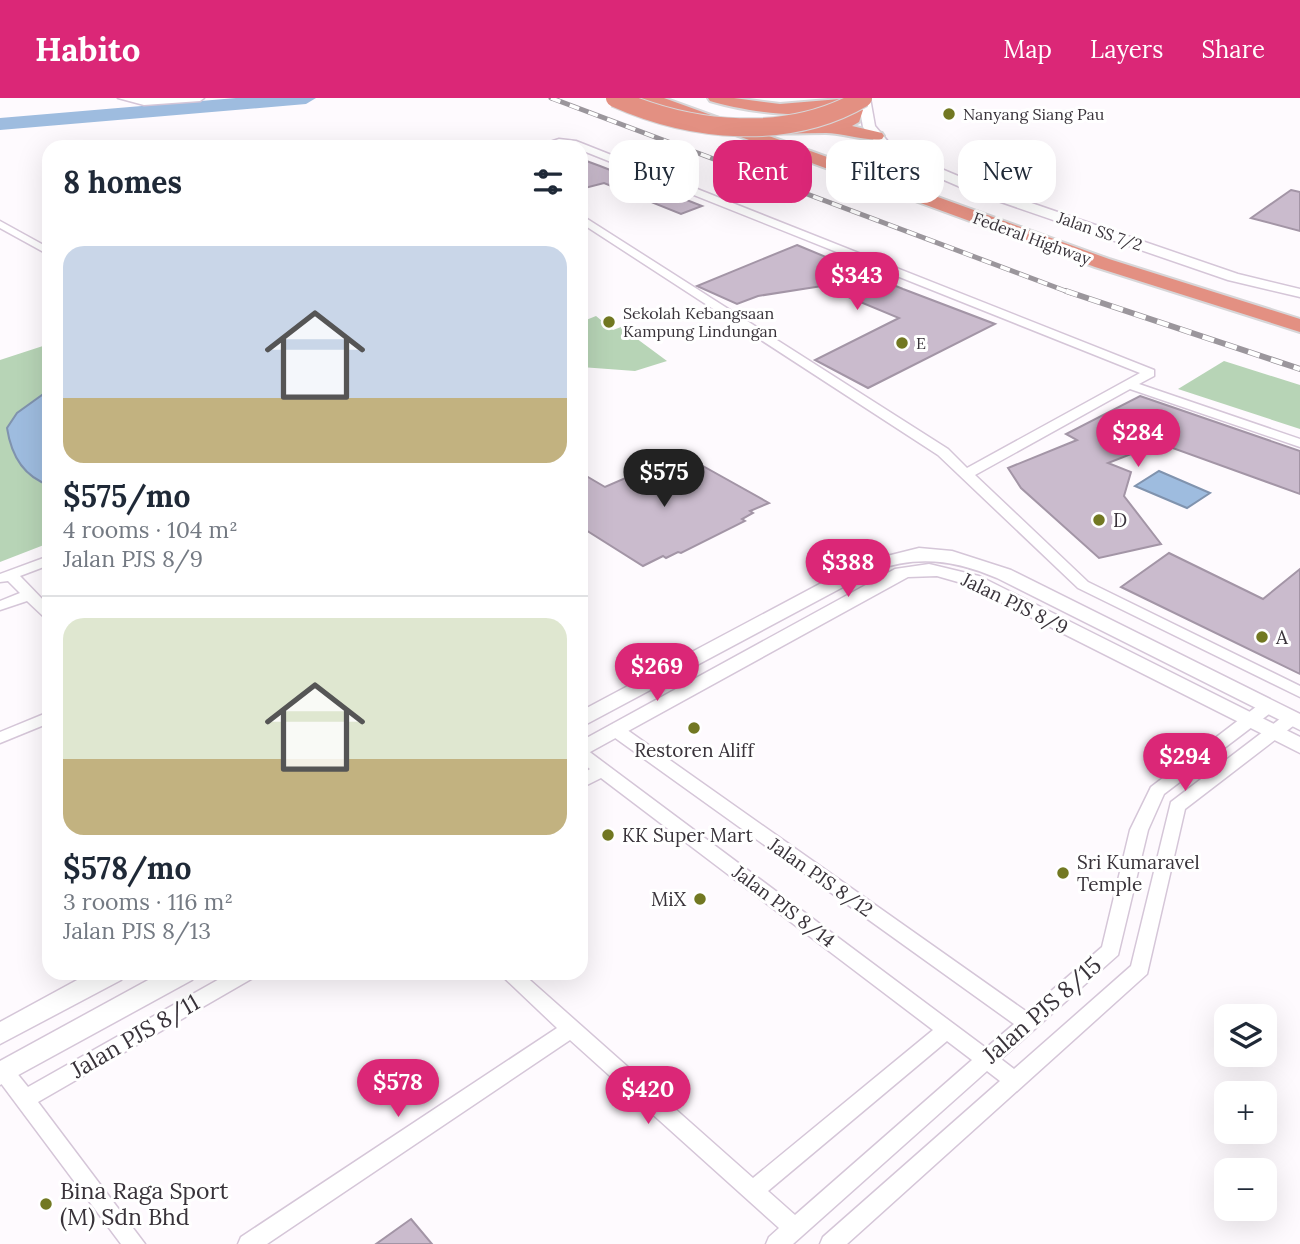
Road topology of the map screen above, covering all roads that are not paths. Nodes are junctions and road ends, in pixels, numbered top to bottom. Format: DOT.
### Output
graph roads {
  1 [pos="122,98"];
  2 [pos="200,98"];
  3 [pos="615,98"];
  4 [pos="649,98"];
  5 [pos="680,98"];
  6 [pos="716,98"];
  7 [pos="857,100"];
  8 [pos="766,128"];
  9 [pos="828,129"];
  10 [pos="876,136"];
  11 [pos="588,149"];
  12 [pos="588,222"];
  13 [pos="0,224"];
  14 [pos="42,248"];
  15 [pos="1300,293"];
  16 [pos="1300,312"];
  17 [pos="1300,326"];
  18 [pos="1130,385"];
  19 [pos="1300,443"];
  20 [pos="966,474"];
  21 [pos="900,555"];
  22 [pos="42,562"];
  23 [pos="927,569"];
  24 [pos="5,577"];
  25 [pos="29,594"];
  26 [pos="0,606"];
  27 [pos="1121,606"];
  28 [pos="42,607"];
  29 [pos="1096,619"];
  30 [pos="713,648"];
  31 [pos="738,665"];
  32 [pos="1300,692"];
  33 [pos="1267,707"];
  34 [pos="588,716"];
  35 [pos="42,720"];
  36 [pos="1249,721"];
  37 [pos="1295,721"];
  38 [pos="617,731"];
  39 [pos="1273,733"];
  40 [pos="0,738"];
  41 [pos="1300,746"];
  42 [pos="588,748"];
  43 [pos="588,758"];
  44 [pos="603,770"];
  45 [pos="588,778"];
  46 [pos="99,980"];
  47 [pos="170,980"];
  48 [pos="234,980"];
  49 [pos="517,980"];
  50 [pos="1026,1022"];
  51 [pos="948,1028"];
  52 [pos="571,1029"];
  53 [pos="0,1034"];
  54 [pos="987,1058"];
  55 [pos="2,1073"];
  56 [pos="1014,1080"];
  57 [pos="25,1099"];
  58 [pos="752,1191"];
  59 [pos="794,1228"];
  60 [pos="134,1244"];
  61 [pos="249,1244"];
  62 [pos="777,1244"];
  63 [pos="831,1244"];
  1 -- 2 [label="street"];
  3 -- 7 [label="highway, bridge"];
  4 -- 17 [label="highway, Federal Highway"];
  5 -- 8 [label="highway, Federal Highway"];
  6 -- 7 [label="highway"];
  7 -- 9 [label="highway"];
  7 -- 10 [label="street"];
  8 -- 9 [label="highway"];
  8 -- 16 [label="highway, Federal Highway"];
  9 -- 10 [label="highway"];
  10 -- 15 [label="street, Jalan SS 7/2"];
  11 -- 18 [label="street"];
  12 -- 20 [label="street"];
  13 -- 14 [label="street"];
  18 -- 19 [label="street"];
  18 -- 20 [label="street"];
  20 -- 27 [label="street"];
  21 -- 23 [label="street"];
  21 -- 29 [label="street, Jalan PJS 8/9"];
  21 -- 30 [label="street, Jalan PJS 8/9"];
  22 -- 24 [label="street"];
  23 -- 31 [label="street, Jalan PJS 8/9"];
  23 -- 36 [label="street, Jalan PJS 8/9"];
  24 -- 25 [label="street"];
  25 -- 26 [label="street"];
  25 -- 28 [label="street"];
  27 -- 29 [label="street"];
  27 -- 32 [label="street"];
  29 -- 33 [label="street, Jalan PJS 8/9"];
  30 -- 31 [label="street"];
  30 -- 34 [label="street, Jalan PJS 8/9"];
  31 -- 38 [label="street, Jalan PJS 8/9"];
  33 -- 36 [label="street, Jalan PJS 8/15"];
  33 -- 37 [label="street, Jalan PJS 8/9"];
  35 -- 40 [label="street"];
  36 -- 39 [label="street, Jalan PJS 8/9"];
  36 -- 50 [label="street, Jalan PJS 8/15"];
  37 -- 39 [label="street, Jalan PJS 8/15"];
  38 -- 42 [label="street, Jalan PJS 8/9"];
  38 -- 50 [label="street, Jalan PJS 8/12"];
  39 -- 41 [label="street, Jalan PJS 8/9"];
  39 -- 56 [label="street, Jalan PJS 8/15"];
  43 -- 44 [label="street, Jalan PJS 8/14"];
  44 -- 45 [label="street"];
  44 -- 51 [label="street, Jalan PJS 8/14"];
  46 -- 53 [label="street"];
  47 -- 55 [label="street"];
  48 -- 57 [label="street, Jalan PJS 8/11"];
  49 -- 52 [label="street"];
  50 -- 54 [label="street, Jalan PJS 8/15"];
  51 -- 54 [label="street, Jalan PJS 8/14"];
  51 -- 58 [label="street"];
  52 -- 58 [label="street"];
  52 -- 61 [label="street"];
  54 -- 56 [label="street"];
  54 -- 59 [label="street, Jalan PJS 8/15"];
  55 -- 57 [label="street"];
  56 -- 63 [label="street, Jalan PJS 8/15"];
  57 -- 60 [label="street"];
  58 -- 59 [label="street"];
  59 -- 62 [label="street, Jalan PJS 8/15"];
}
